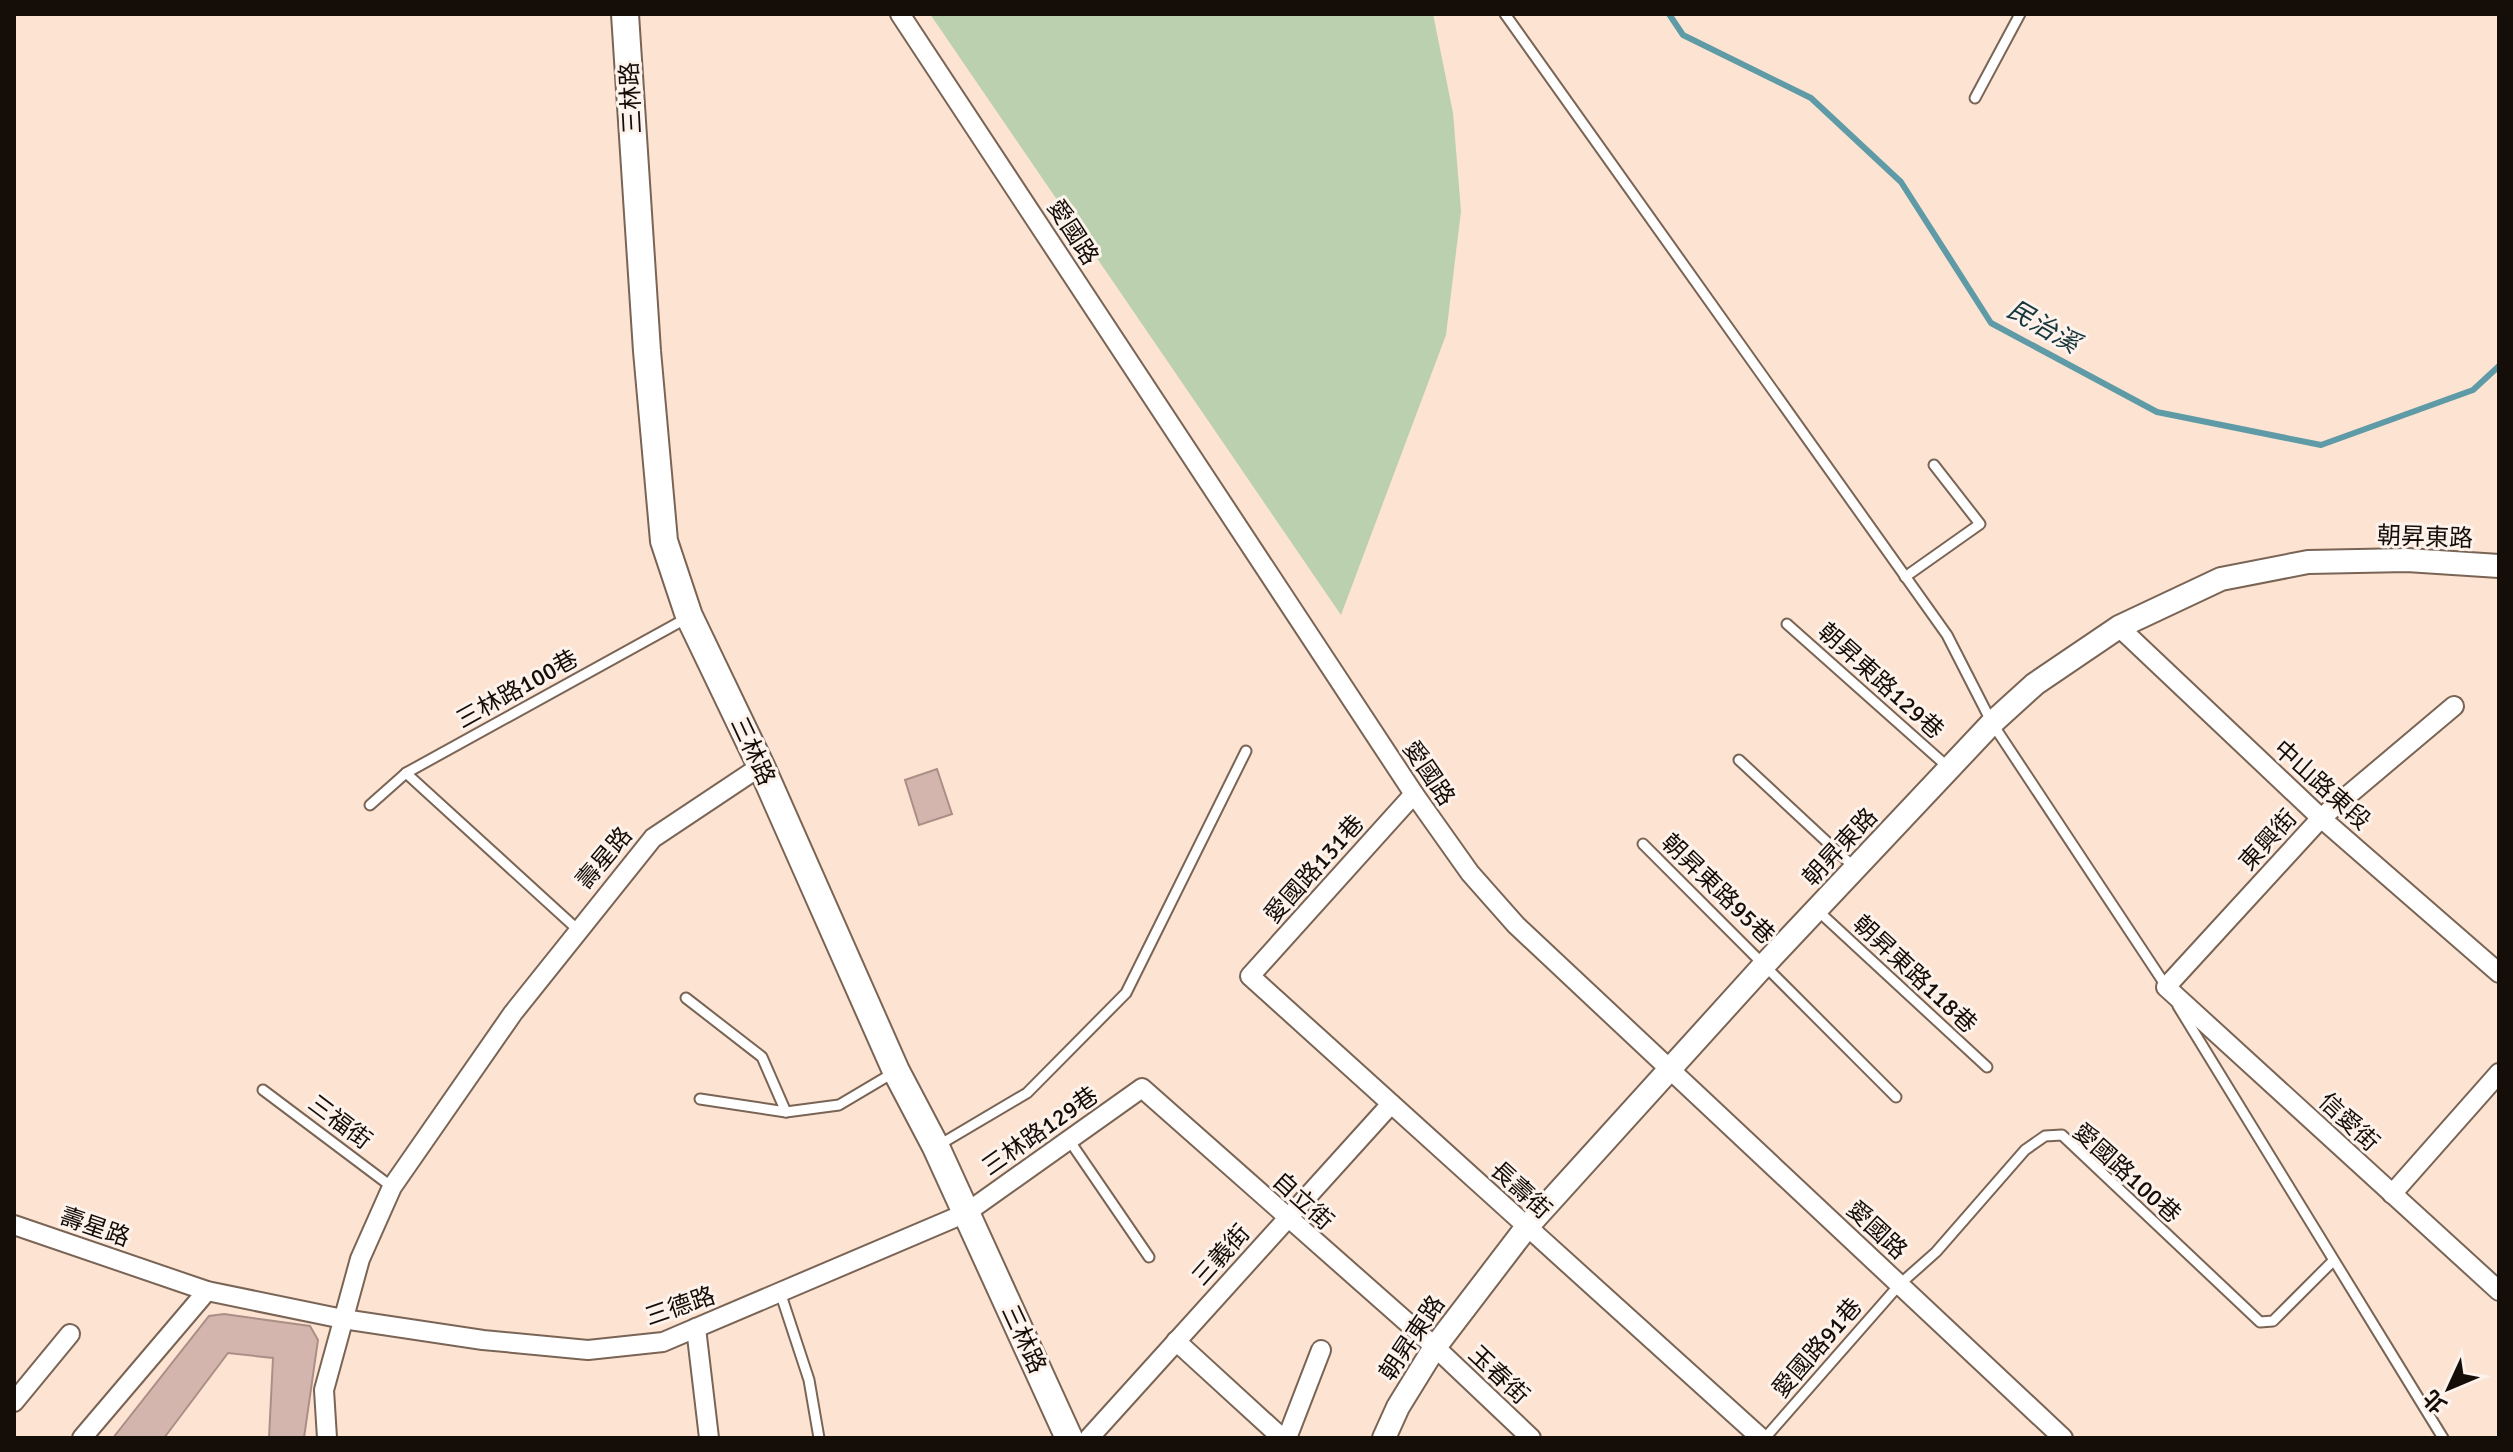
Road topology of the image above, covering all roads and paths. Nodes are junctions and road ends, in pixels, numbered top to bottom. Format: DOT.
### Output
graph roads {
  1 [pos="625,14"];
  2 [pos="900,14"];
  3 [pos="1505,14"];
  4 [pos="2020,14"];
  5 [pos="1975,98"];
  6 [pos="1934,465"];
  7 [pos="2499,566"];
  8 [pos="1905,577"];
  9 [pos="689,616"];
  10 [pos="1787,624"];
  11 [pos="2119,627"];
  12 [pos="2454,706"];
  13 [pos="1992,723"];
  14 [pos="1246,751"];
  15 [pos="1739,760"];
  16 [pos="761,766"];
  17 [pos="1949,768"];
  18 [pos="406,773"];
  19 [pos="1414,794"];
  20 [pos="370,805"];
  21 [pos="2321,818"];
  22 [pos="1643,844"];
  23 [pos="1855,868"];
  24 [pos="1816,909"];
  25 [pos="577,929"];
  26 [pos="1766,963"];
  27 [pos="2499,973"];
  28 [pos="1250,976"];
  29 [pos="2166,987"];
  30 [pos="686,998"];
  31 [pos="1987,1067"];
  32 [pos="896,1071"];
  33 [pos="1668,1071"];
  34 [pos="2499,1073"];
  35 [pos="1142,1088"];
  36 [pos="263,1090"];
  37 [pos="1896,1097"];
  38 [pos="700,1099"];
  39 [pos="1391,1104"];
  40 [pos="786,1112"];
  41 [pos="1069,1140"];
  42 [pos="936,1147"];
  43 [pos="392,1187"];
  44 [pos="2392,1194"];
  45 [pos="966,1213"];
  46 [pos="1286,1219"];
  47 [pos="14,1225"];
  48 [pos="1526,1228"];
  49 [pos="1149,1257"];
  50 [pos="2333,1261"];
  51 [pos="1900,1284"];
  52 [pos="207,1291"];
  53 [pos="2499,1291"];
  54 [pos="780,1292"];
  55 [pos="343,1319"];
  56 [pos="696,1328"];
  57 [pos="70,1334"];
  58 [pos="1176,1341"];
  59 [pos="1435,1347"];
  60 [pos="1321,1350"];
  61 [pos="14,1402"];
  62 [pos="82,1438"];
  63 [pos="327,1438"];
  64 [pos="709,1438"];
  65 [pos="819,1438"];
  66 [pos="1069,1438"];
  67 [pos="1089,1438"];
  68 [pos="1284,1438"];
  69 [pos="1384,1438"];
  70 [pos="1531,1438"];
  71 [pos="1763,1438"];
  72 [pos="2063,1438"];
  73 [pos="2443,1438"];
  1 -- 9 [label="main road, 三林路"];
  2 -- 19 [label="street, 愛國路"];
  3 -- 8 [label="lane"];
  4 -- 5 [label="lane"];
  6 -- 8 [label="lane"];
  7 -- 11 [label="street, 朝昇東路"];
  8 -- 13 [label="lane"];
  9 -- 16 [label="main road, 三林路"];
  9 -- 18 [label="lane, 三林路100巷"];
  10 -- 17 [label="lane, 朝昇東路129巷"];
  11 -- 13 [label="street, 朝昇東路"];
  11 -- 21 [label="street, 中山路東段"];
  12 -- 21 [label="street, 東興街"];
  13 -- 17 [label="street, 朝昇東路"];
  13 -- 29 [label="lane"];
  14 -- 42 [label="lane"];
  15 -- 23 [label="lane"];
  16 -- 25 [label="street, 壽星路"];
  16 -- 32 [label="main road, 三林路"];
  17 -- 23 [label="street, 朝昇東路"];
  18 -- 20 [label="lane, 三林路100巷"];
  18 -- 25 [label="lane"];
  19 -- 28 [label="street, 愛國路131巷"];
  19 -- 33 [label="street, 愛國路"];
  21 -- 27 [label="street, 中山路東段"];
  21 -- 29 [label="street, 東興街"];
  22 -- 26 [label="lane, 朝昇東路95巷"];
  23 -- 24 [label="street, 朝昇東路"];
  24 -- 26 [label="street, 朝昇東路"];
  24 -- 31 [label="lane, 朝昇東路118巷"];
  25 -- 43 [label="street, 壽星路"];
  26 -- 33 [label="street, 朝昇東路"];
  26 -- 37 [label="lane, 朝昇東路95巷"];
  28 -- 39 [label="street, 長壽街"];
  29 -- 44 [label="street, 信愛街"];
  29 -- 50 [label="lane"];
  30 -- 40 [label="lane"];
  32 -- 40 [label="lane"];
  32 -- 42 [label="main road, 三林路"];
  33 -- 48 [label="street, 朝昇東路"];
  33 -- 51 [label="street, 愛國路"];
  34 -- 44 [label="street"];
  35 -- 41 [label="street, 三林路129巷"];
  35 -- 46 [label="street, 自立街"];
  36 -- 43 [label="lane, 三福街"];
  38 -- 40 [label="lane"];
  39 -- 46 [label="street, 三義街"];
  39 -- 48 [label="street, 長壽街"];
  41 -- 45 [label="street, 三林路129巷"];
  41 -- 49 [label="lane"];
  42 -- 45 [label="main road, 三林路"];
  43 -- 55 [label="street"];
  44 -- 53 [label="street, 信愛街"];
  45 -- 54 [label="street, 三德路"];
  45 -- 66 [label="main road, 三林路"];
  46 -- 58 [label="street, 三義街"];
  46 -- 59 [label="street, 自立街"];
  47 -- 52 [label="street, 壽星路"];
  48 -- 59 [label="street, 朝昇東路"];
  48 -- 71 [label="street, 長壽街"];
  50 -- 51 [label="lane, 愛國路100巷"];
  50 -- 73 [label="lane"];
  51 -- 71 [label="lane, 愛國路91巷"];
  51 -- 72 [label="street, 愛國路"];
  52 -- 55 [label="street, 壽星路"];
  52 -- 62 [label="street"];
  54 -- 56 [label="street, 三德路"];
  54 -- 65 [label="lane"];
  55 -- 56 [label="street, 三德路"];
  55 -- 63 [label="street"];
  56 -- 64 [label="street"];
  57 -- 61 [label="street"];
  58 -- 67 [label="street, 三義街"];
  58 -- 68 [label="street"];
  59 -- 69 [label="street, 朝昇東路"];
  59 -- 70 [label="street, 玉春街"];
  60 -- 68 [label="street"];
}
